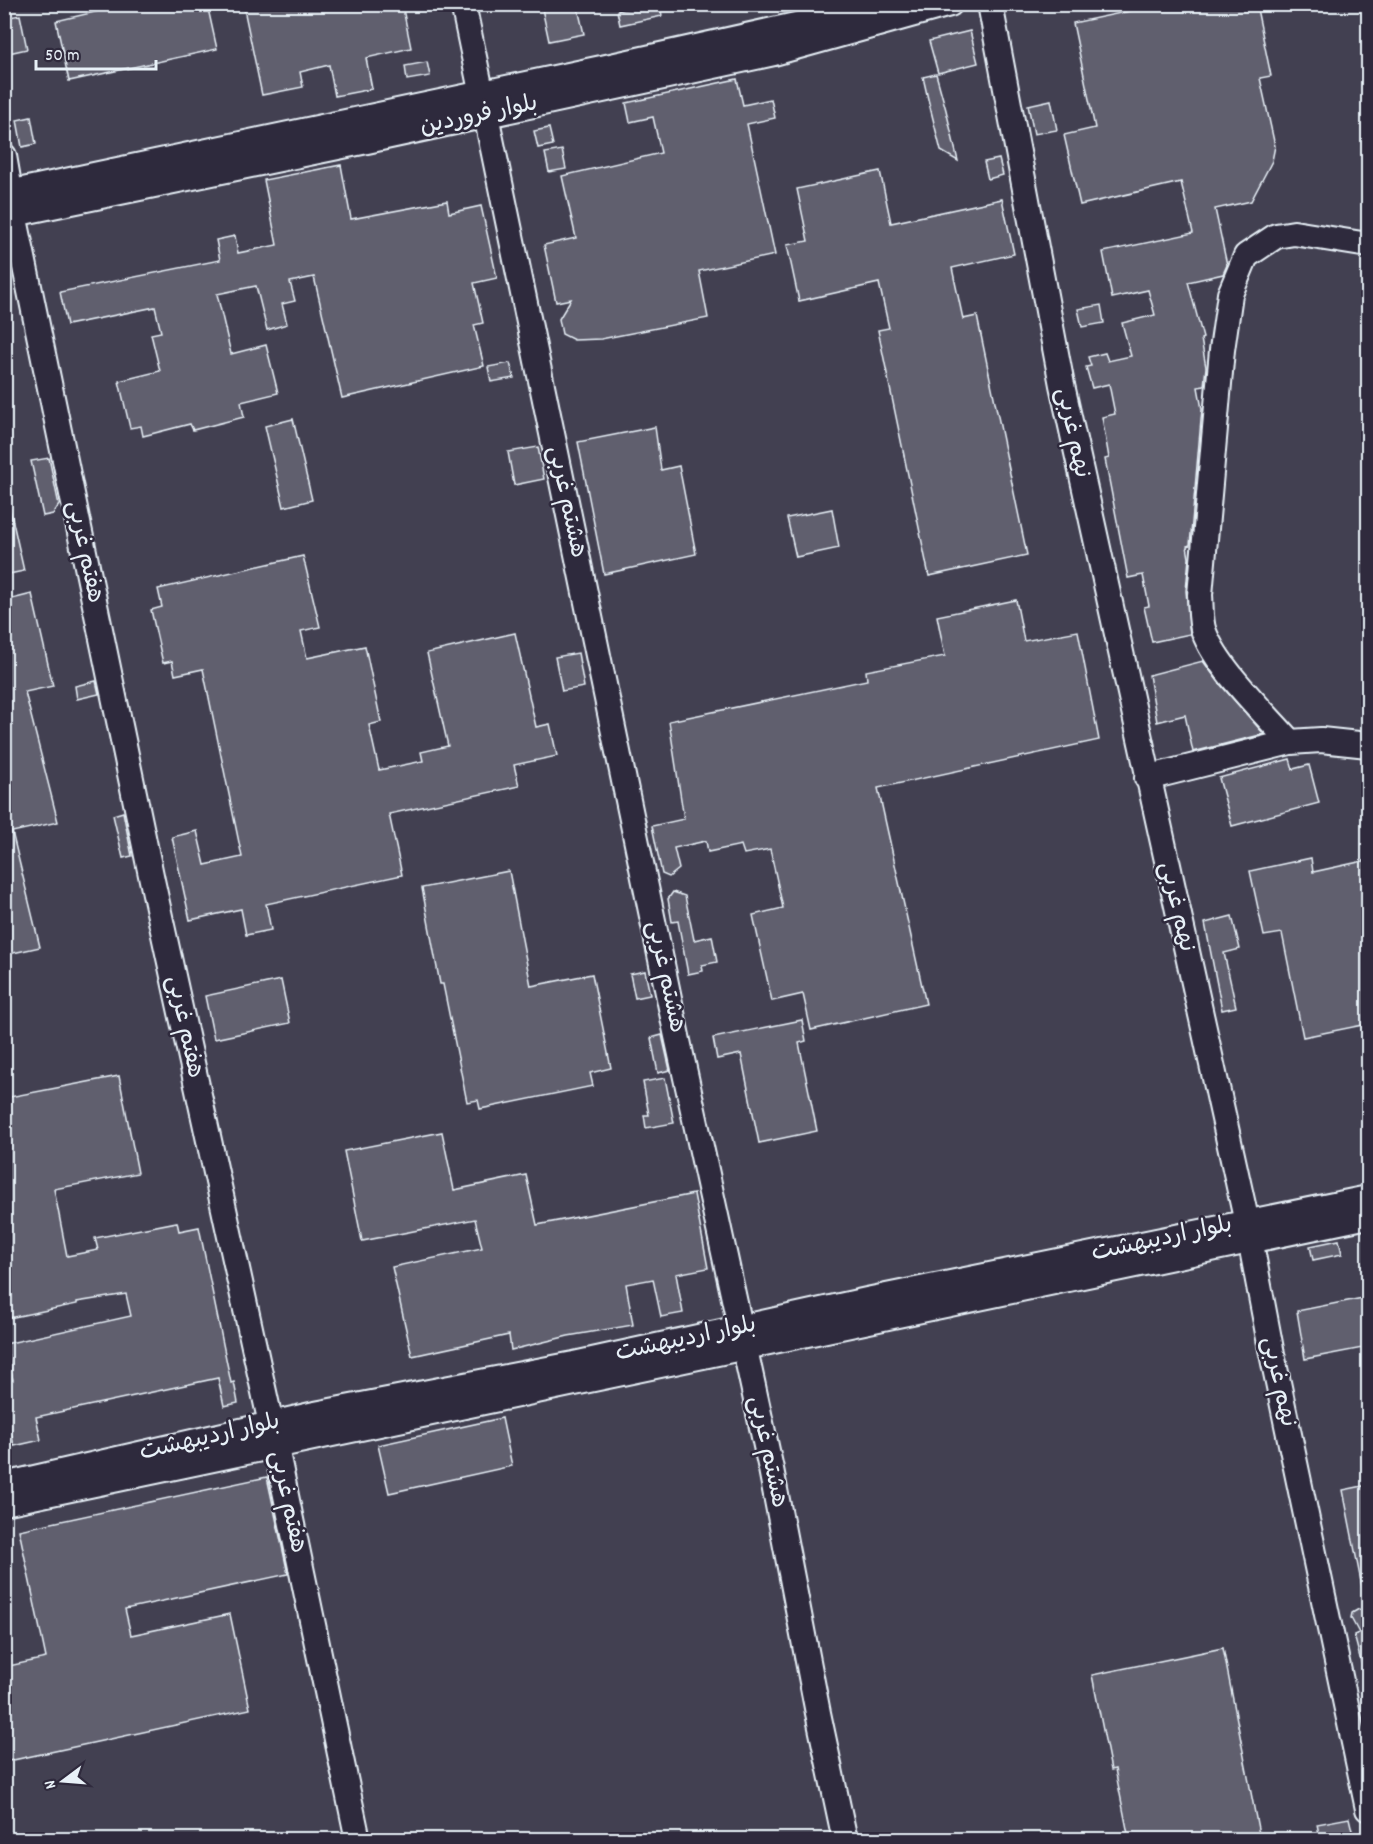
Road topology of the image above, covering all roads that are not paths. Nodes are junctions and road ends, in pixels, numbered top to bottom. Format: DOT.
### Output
graph roads {
  1 [pos="463,4"];
  2 [pos="890,4"];
  3 [pos="950,4"];
  4 [pos="990,4"];
  5 [pos="484,104"];
  6 [pos="4,156"];
  7 [pos="9,204"];
  8 [pos="1368,245"];
  9 [pos="1290,742"];
  10 [pos="1368,745"];
  11 [pos="1147,778"];
  12 [pos="1368,1198"];
  13 [pos="1368,1216"];
  14 [pos="1248,1231"];
  15 [pos="742,1337"];
  16 [pos="274,1435"];
  17 [pos="4,1485"];
  18 [pos="4,1503"];
  19 [pos="1368,1809"];
  20 [pos="358,1839"];
  21 [pos="845,1839"];
  1 -- 5 [label="street, هشتم غربی"];
  2 -- 5 [label="street, بلوار فروردین"];
  3 -- 5 [label="street, بلوار فروردین"];
  4 -- 11 [label="street, نهم غربی"];
  5 -- 7 [label="street, بلوار فروردین"];
  5 -- 15 [label="street, هشتم غربی"];
  6 -- 7 [label="street, هفتم غربی"];
  7 -- 16 [label="street, هفتم غربی"];
  8 -- 9 [label="street"];
  9 -- 10 [label="street"];
  9 -- 11 [label="street"];
  11 -- 14 [label="street, نهم غربی"];
  12 -- 14 [label="street, بلوار اردیبهشت"];
  13 -- 14 [label="street, بلوار اردیبهشت"];
  14 -- 15 [label="street, بلوار اردیبهشت"];
  14 -- 19 [label="street, نهم غربی"];
  15 -- 16 [label="street, بلوار اردیبهشت"];
  15 -- 21 [label="street, هشتم غربی"];
  16 -- 17 [label="street, بلوار اردیبهشت"];
  16 -- 18 [label="street, بلوار اردیبهشت"];
  16 -- 20 [label="street, هفتم غربی"];
}
